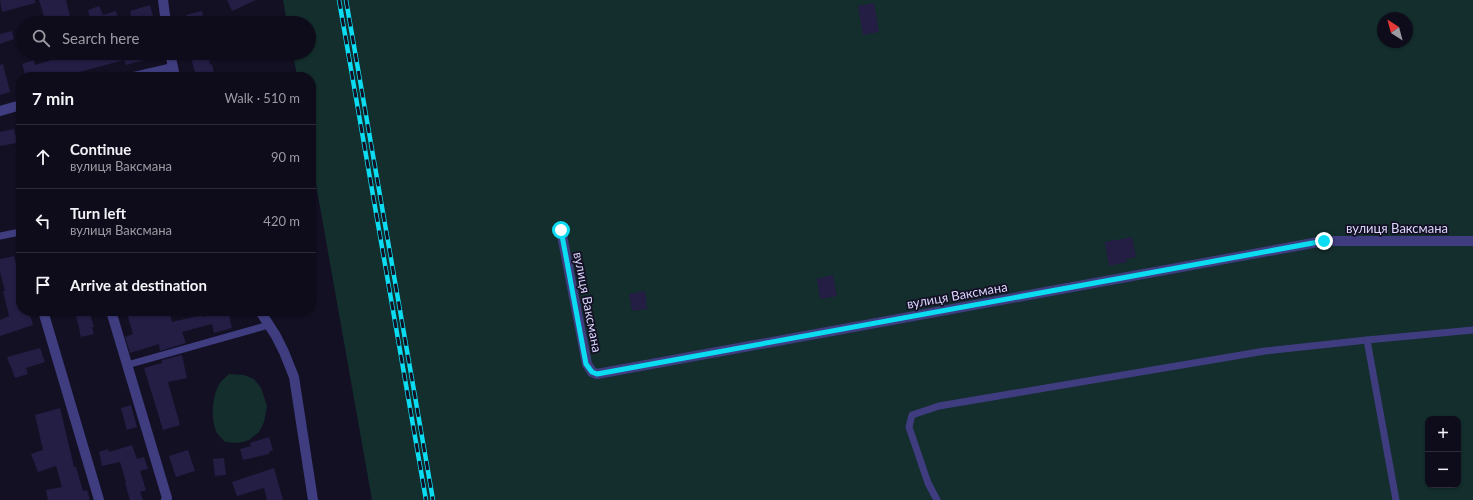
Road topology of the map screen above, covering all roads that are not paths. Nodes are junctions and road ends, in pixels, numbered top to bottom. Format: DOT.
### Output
graph roads {
  1 [pos="163,0"];
  2 [pos="165,16"];
  3 [pos="171,60"];
  4 [pos="174,72"];
  5 [pos="16,106"];
  6 [pos="0,111"];
  7 [pos="561,230"];
  8 [pos="16,233"];
  9 [pos="0,236"];
  10 [pos="1473,241"];
  11 [pos="45,316"];
  12 [pos="112,316"];
  13 [pos="263,316"];
  14 [pos="269,325"];
  15 [pos="1473,330"];
  16 [pos="1366,340"];
  17 [pos="127,365"];
  18 [pos="99,500"];
  19 [pos="166,500"];
  20 [pos="313,500"];
  21 [pos="937,500"];
  22 [pos="1396,500"];
  1 -- 2 [label="street"];
  3 -- 4 [label="street"];
  5 -- 6 [label="street"];
  7 -- 10 [label="street, вулиця Ваксмана"];
  8 -- 9 [label="lane"];
  11 -- 18 [label="street"];
  12 -- 17 [label="street"];
  13 -- 14 [label="street"];
  14 -- 17 [label="lane"];
  14 -- 20 [label="street"];
  15 -- 16 [label="lane"];
  16 -- 21 [label="lane"];
  16 -- 22 [label="lane"];
  17 -- 19 [label="street"];
}
